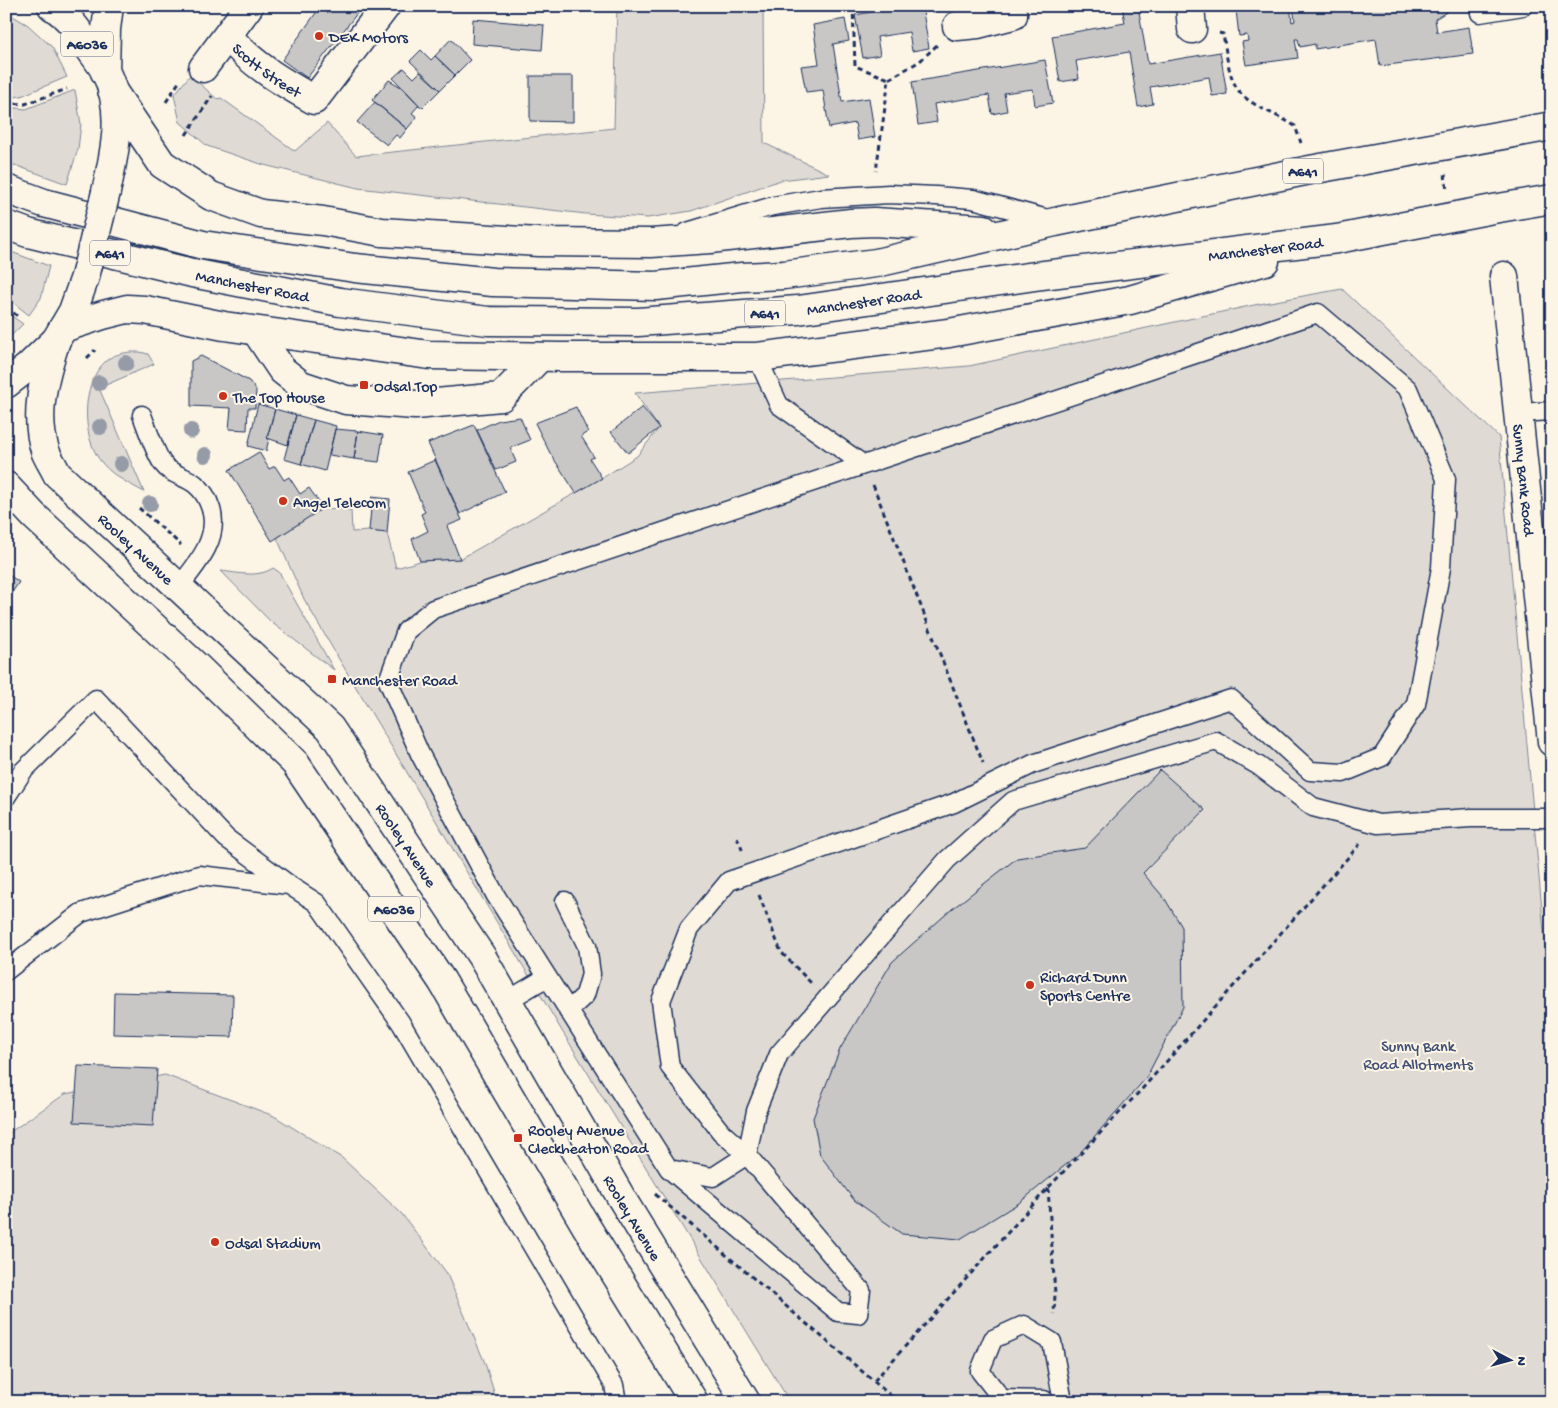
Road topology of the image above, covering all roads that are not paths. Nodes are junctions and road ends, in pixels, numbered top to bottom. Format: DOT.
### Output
graph roads {
  1 [pos="52,6"];
  2 [pos="109,6"];
  3 [pos="249,6"];
  4 [pos="386,6"];
  5 [pos="1523,6"];
  6 [pos="1480,13"];
  7 [pos="1013,15"];
  8 [pos="971,19"];
  9 [pos="228,36"];
  10 [pos="192,74"];
  11 [pos="109,81"];
  12 [pos="1552,126"];
  13 [pos="6,189"];
  14 [pos="1552,199"];
  15 [pos="1055,222"];
  16 [pos="17,229"];
  17 [pos="1016,230"];
  18 [pos="1337,239"];
  19 [pos="651,243"];
  20 [pos="1504,276"];
  21 [pos="256,331"];
  22 [pos="60,334"];
  23 [pos="540,357"];
  24 [pos="757,358"];
  25 [pos="6,384"];
  26 [pos="1552,411"];
  27 [pos="1517,413"];
  28 [pos="142,415"];
  29 [pos="864,465"];
  30 [pos="6,486"];
  31 [pos="179,587"];
  32 [pos="1552,742"];
  33 [pos="991,784"];
  34 [pos="6,797"];
  35 [pos="1013,801"];
  36 [pos="1552,818"];
  37 [pos="289,885"];
  38 [pos="565,901"];
  39 [pos="6,971"];
  40 [pos="547,977"];
  41 [pos="507,1001"];
  42 [pos="568,1011"];
  43 [pos="746,1155"];
  44 [pos="669,1169"];
  45 [pos="617,1402"];
  46 [pos="694,1402"];
  47 [pos="746,1402"];
  48 [pos="1046,1402"];
  49 [pos="1062,1402"];
  1 -- 11 [label="main road, A6036"];
  2 -- 11 [label="main road"];
  3 -- 9 [label="main road"];
  4 -- 9 [label="main road, Scott Street"];
  5 -- 6 [label="lane"];
  7 -- 8 [label="main road"];
  9 -- 10 [label="main road"];
  11 -- 19 [label="main road"];
  11 -- 22 [label="main road, A6036, bridge"];
  12 -- 15 [label="main road, Manchester Road / A641"];
  13 -- 17 [label="main road, Manchester Road / A641"];
  14 -- 18 [label="main road, Manchester Road / A641"];
  15 -- 17 [label="main road, Manchester Road / A641"];
  15 -- 19 [label="lane"];
  16 -- 18 [label="main road, Manchester Road / A641"];
  17 -- 19 [label="main road"];
  18 -- 24 [label="main road"];
  20 -- 27 [label="main road, Sunny Bank Road"];
  21 -- 22 [label="main road"];
  21 -- 23 [label="main road"];
  21 -- 23 [label="main road"];
  22 -- 25 [label="main road, A6036"];
  22 -- 31 [label="main road, Rooley Avenue / A6036"];
  23 -- 24 [label="main road"];
  24 -- 29 [label="lane"];
  26 -- 27 [label="lane"];
  27 -- 32 [label="main road, Sunny Bank Road"];
  28 -- 31 [label="lane"];
  29 -- 33 [label="lane"];
  29 -- 40 [label="lane"];
  30 -- 46 [label="main road, A6036"];
  31 -- 41 [label="main road, Rooley Avenue / A6036"];
  33 -- 35 [label="lane"];
  33 -- 43 [label="lane"];
  34 -- 37 [label="lane"];
  35 -- 36 [label="lane"];
  35 -- 43 [label="lane"];
  37 -- 39 [label="lane"];
  37 -- 45 [label="lane"];
  38 -- 42 [label="lane"];
  40 -- 41 [label="lane"];
  40 -- 42 [label="lane"];
  41 -- 47 [label="main road, Rooley Avenue / A6036"];
  42 -- 44 [label="lane"];
  43 -- 44 [label="lane"];
  43 -- 44 [label="lane"];
  48 -- 49 [label="lane"];
}
